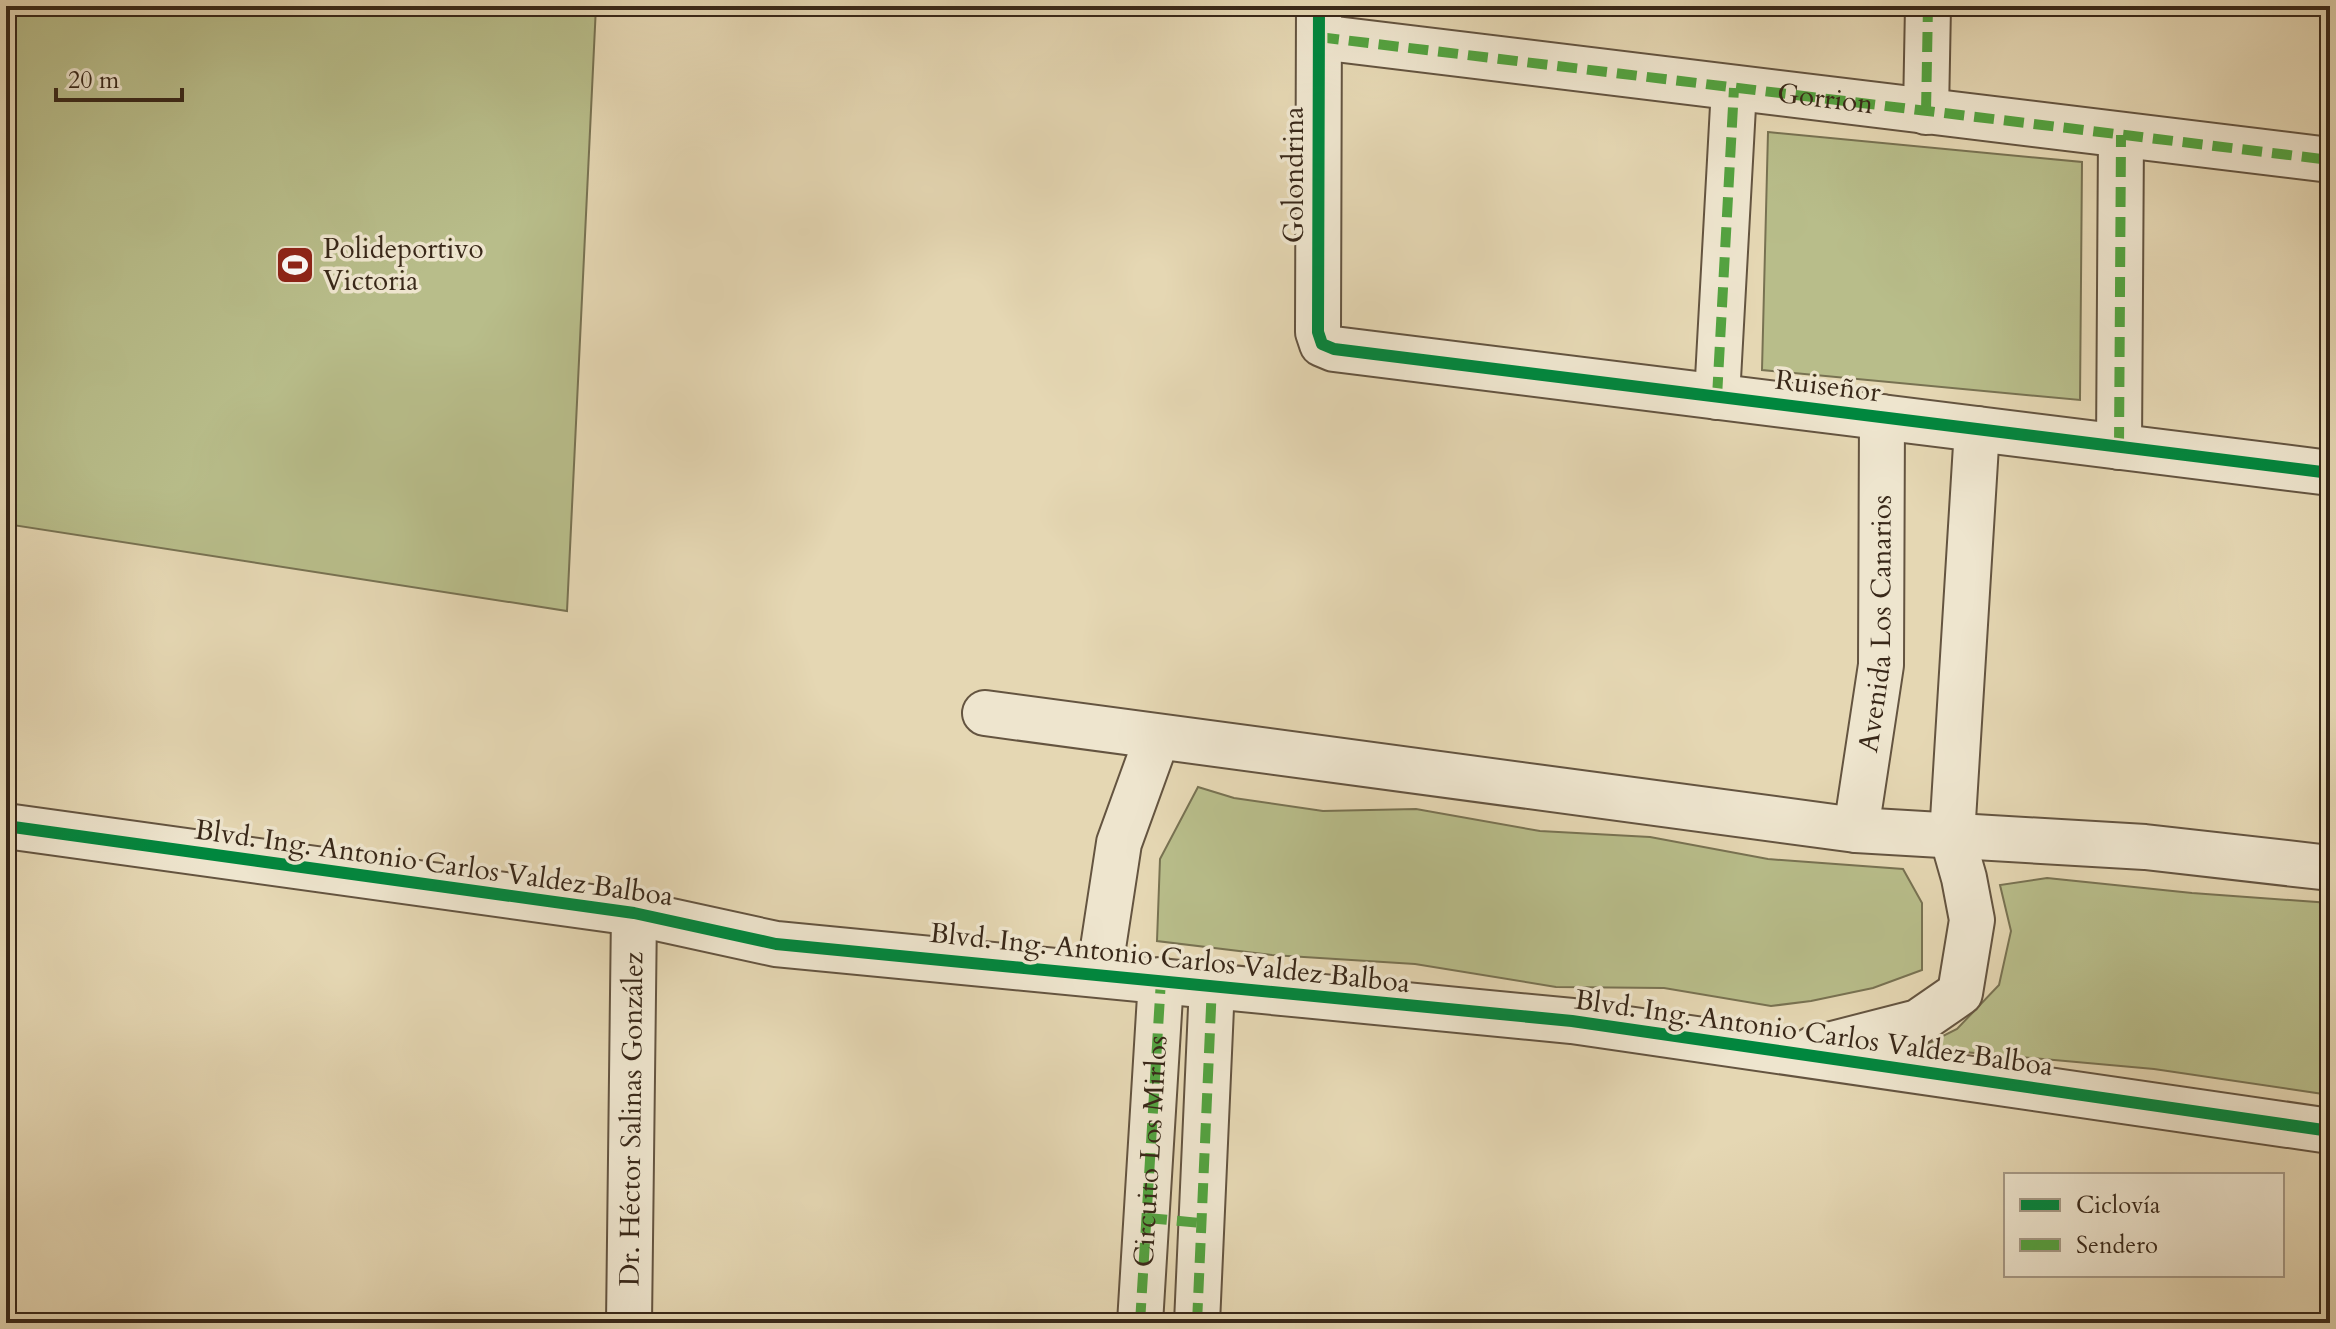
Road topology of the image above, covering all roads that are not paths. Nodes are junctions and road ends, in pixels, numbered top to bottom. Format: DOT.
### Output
graph roads {
  1 [pos="1928,6"];
  2 [pos="1319,22"];
  3 [pos="1734,88"];
  4 [pos="1926,112"];
  5 [pos="2121,135"];
  6 [pos="2330,160"];
  7 [pos="1322,344"];
  8 [pos="1717,397"];
  9 [pos="1882,417"];
  10 [pos="1977,429"];
  11 [pos="2119,447"];
  12 [pos="2330,473"];
  13 [pos="985,713"];
  14 [pos="1157,738"];
  15 [pos="6,826"];
  16 [pos="1856,830"];
  17 [pos="1952,836"];
  18 [pos="2330,868"];
  19 [pos="634,913"];
  20 [pos="1099,974"];
  21 [pos="1161,980"];
  22 [pos="1212,985"];
  23 [pos="1795,1054"];
  24 [pos="2330,1131"];
  25 [pos="1147,1218"];
  26 [pos="1201,1223"];
  27 [pos="629,1323"];
  28 [pos="1140,1323"];
  29 [pos="1197,1323"];
  1 -- 4 [label="street"];
  2 -- 3 [label="street, Gorrion"];
  2 -- 7 [label="street, Golondrina"];
  3 -- 4 [label="street, Gorrion"];
  3 -- 8 [label="street"];
  4 -- 5 [label="street, Gorrion"];
  5 -- 6 [label="street, Gorrion"];
  5 -- 11 [label="street"];
  7 -- 8 [label="street, Ruiseñor"];
  8 -- 9 [label="street, Ruiseñor"];
  9 -- 10 [label="street, Ruiseñor"];
  9 -- 16 [label="street, Avenida Los Canarios"];
  10 -- 11 [label="street, Ruiseñor"];
  10 -- 17 [label="street"];
  11 -- 12 [label="street, Ruiseñor"];
  13 -- 14 [label="street"];
  14 -- 16 [label="street"];
  14 -- 20 [label="street"];
  15 -- 19 [label="street, Blvd. Ing. Antonio Carlos Valdez Balboa"];
  16 -- 17 [label="street"];
  17 -- 18 [label="street"];
  17 -- 23 [label="street"];
  19 -- 20 [label="street, Blvd. Ing. Antonio Carlos Valdez Balboa"];
  19 -- 27 [label="street, Dr. Héctor Salinas González"];
  20 -- 21 [label="street, Blvd. Ing. Antonio Carlos Valdez Balboa"];
  21 -- 22 [label="street, Blvd. Ing. Antonio Carlos Valdez Balboa"];
  21 -- 25 [label="street, Circuito Los Mirlos"];
  22 -- 23 [label="street, Blvd. Ing. Antonio Carlos Valdez Balboa"];
  22 -- 26 [label="street, Circuito Los Mirlos"];
  23 -- 24 [label="street, Blvd. Ing. Antonio Carlos Valdez Balboa"];
  25 -- 26 [label="street"];
  25 -- 28 [label="street, Circuito Los Mirlos"];
  26 -- 29 [label="street, Circuito Los Mirlos"];
}
